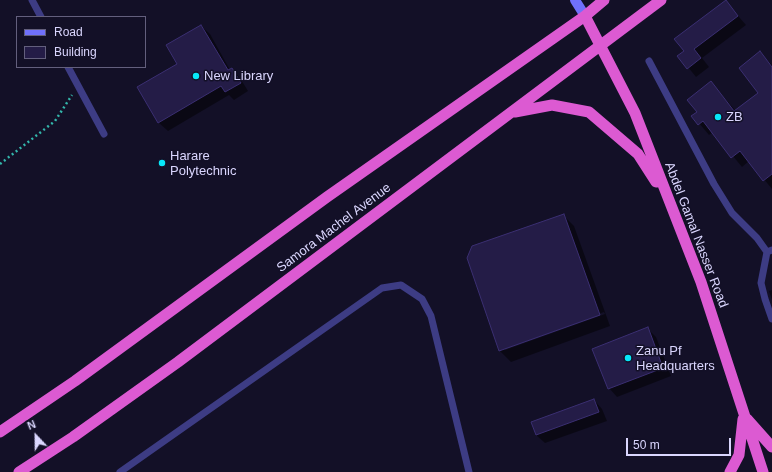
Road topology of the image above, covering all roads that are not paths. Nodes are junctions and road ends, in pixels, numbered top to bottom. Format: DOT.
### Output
graph roads {
  1 [pos="32,0"];
  2 [pos="575,0"];
  3 [pos="604,0"];
  4 [pos="661,0"];
  5 [pos="40,16"];
  6 [pos="586,16"];
  7 [pos="602,46"];
  8 [pos="649,61"];
  9 [pos="68,68"];
  10 [pos="510,113"];
  11 [pos="104,134"];
  12 [pos="667,198"];
  13 [pos="769,251"];
  14 [pos="772,319"];
  15 [pos="744,416"];
  16 [pos="0,432"];
  17 [pos="772,447"];
  18 [pos="20,472"];
  19 [pos="120,472"];
  20 [pos="469,472"];
  21 [pos="730,472"];
  22 [pos="763,472"];
  1 -- 5 [label="lane"];
  2 -- 6 [label="main road"];
  3 -- 6 [label="highway, Samora Machel Avenue"];
  4 -- 7 [label="highway, Samora Machel Avenue"];
  6 -- 7 [label="highway, Abdel Gamal Nasser Road"];
  6 -- 16 [label="highway, Samora Machel Avenue"];
  7 -- 10 [label="highway, Samora Machel Avenue"];
  7 -- 12 [label="highway, Abdel Gamal Nasser Road"];
  8 -- 13 [label="lane"];
  9 -- 11 [label="lane"];
  10 -- 12 [label="highway"];
  10 -- 18 [label="highway, Samora Machel Avenue"];
  12 -- 15 [label="highway, Abdel Gamal Nasser Road"];
  13 -- 14 [label="lane"];
  15 -- 17 [label="highway"];
  15 -- 21 [label="highway"];
  15 -- 22 [label="highway, Abdel Gamal Nasser Road"];
  19 -- 20 [label="lane"];
}
